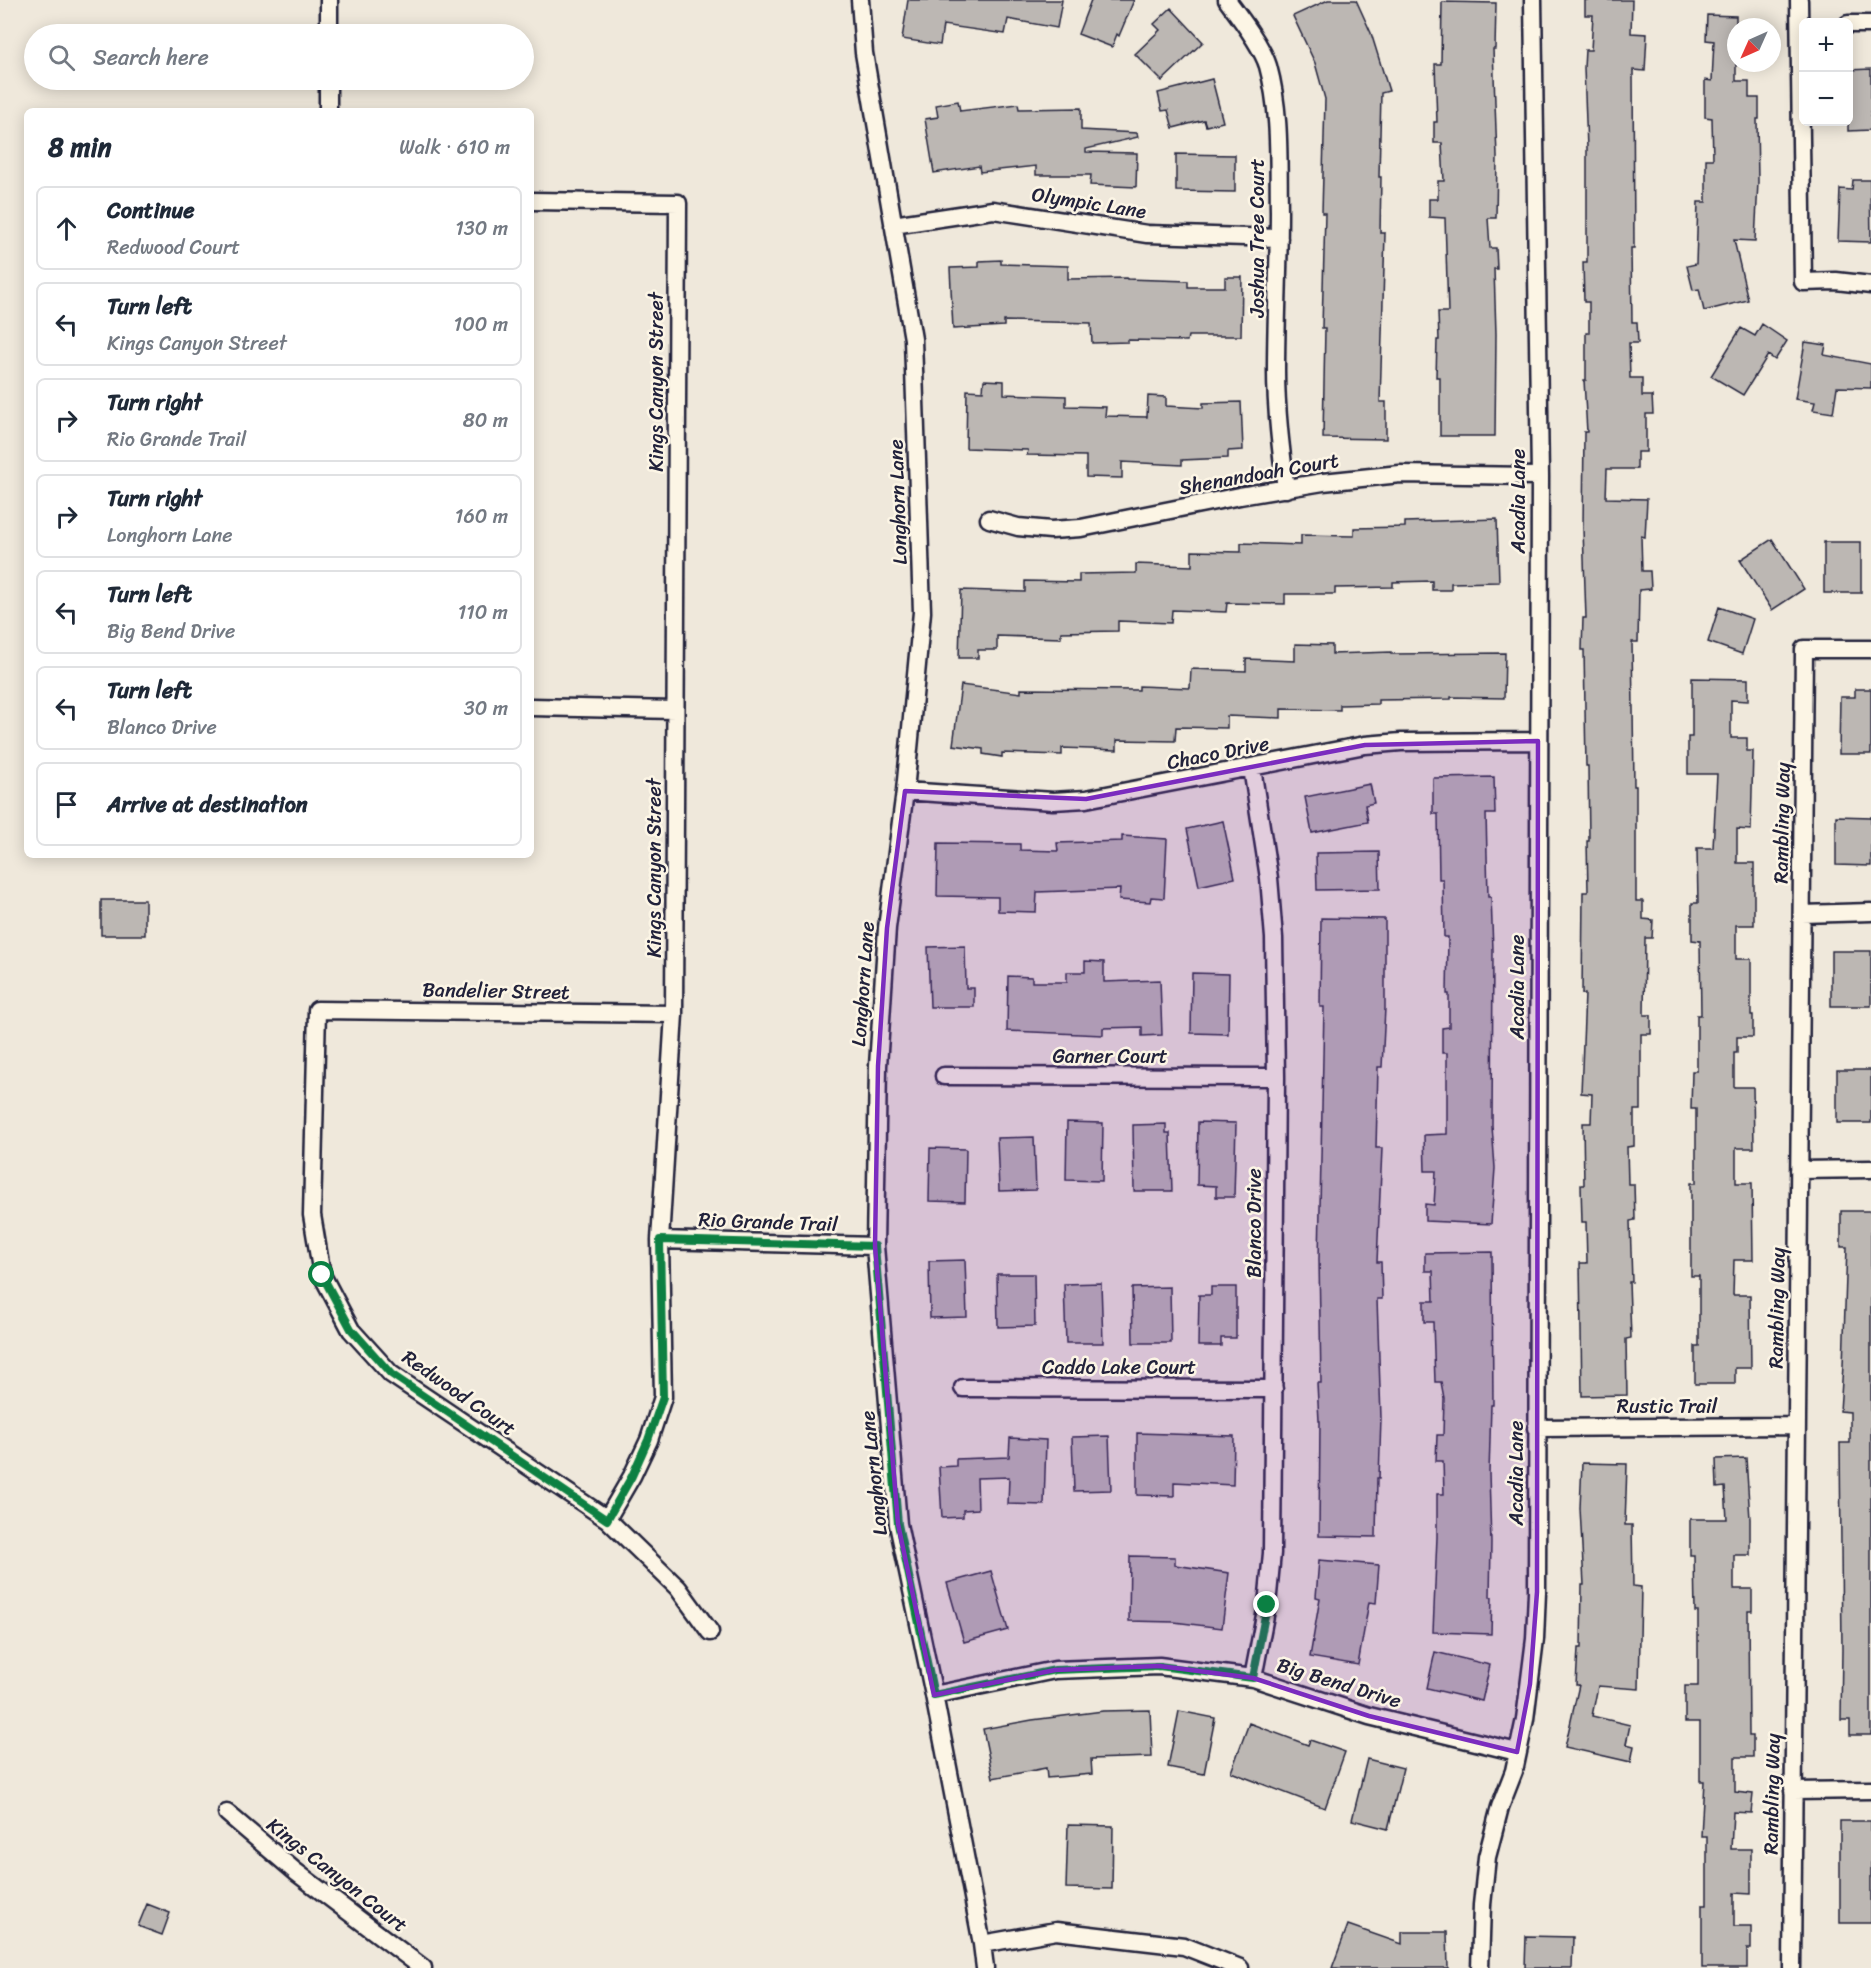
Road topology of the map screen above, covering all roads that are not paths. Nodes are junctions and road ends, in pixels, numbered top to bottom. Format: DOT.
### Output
graph roads {
  1 [pos="329,0"];
  2 [pos="860,0"];
  3 [pos="1227,0"];
  4 [pos="1533,0"];
  5 [pos="1799,0"];
  6 [pos="1800,18"];
  7 [pos="329,24"];
  8 [pos="1853,24"];
  9 [pos="1871,24"];
  10 [pos="1801,72"];
  11 [pos="328,90"];
  12 [pos="328,108"];
  13 [pos="534,201"];
  14 [pos="893,225"];
  15 [pos="1279,238"];
  16 [pos="1871,285"];
  17 [pos="1540,476"];
  18 [pos="1286,489"];
  19 [pos="989,519"];
  20 [pos="1871,649"];
  21 [pos="534,707"];
  22 [pos="675,710"];
  23 [pos="1538,741"];
  24 [pos="1252,768"];
  25 [pos="905,791"];
  26 [pos="1871,912"];
  27 [pos="1802,914"];
  28 [pos="318,1010"];
  29 [pos="674,1014"];
  30 [pos="944,1076"];
  31 [pos="1276,1077"];
  32 [pos="1871,1169"];
  33 [pos="1799,1170"];
  34 [pos="660,1240"];
  35 [pos="875,1246"];
  36 [pos="963,1388"];
  37 [pos="1275,1389"];
  38 [pos="1797,1426"];
  39 [pos="1536,1428"];
  40 [pos="607,1520"];
  41 [pos="710,1632"];
  42 [pos="1253,1678"];
  43 [pos="934,1695"];
  44 [pos="1517,1752"];
  45 [pos="1871,1790"];
  46 [pos="1793,1791"];
  47 [pos="226,1813"];
  48 [pos="982,1944"];
  49 [pos="423,1968"];
  50 [pos="985,1968"];
  51 [pos="1240,1968"];
  52 [pos="1479,1968"];
  53 [pos="1792,1968"];
  1 -- 7 [label="street"];
  2 -- 14 [label="street, Longhorn Lane"];
  3 -- 15 [label="street, Joshua Tree Court"];
  4 -- 17 [label="street, Acadia Lane"];
  5 -- 6 [label="street"];
  8 -- 9 [label="street"];
  10 -- 16 [label="street"];
  11 -- 12 [label="street"];
  13 -- 22 [label="street, Kings Canyon Street"];
  14 -- 15 [label="street, Olympic Lane"];
  14 -- 25 [label="street, Longhorn Lane"];
  15 -- 18 [label="street, Joshua Tree Court"];
  17 -- 18 [label="street, Shenandoah Court"];
  17 -- 23 [label="street, Acadia Lane"];
  18 -- 19 [label="street, Shenandoah Court"];
  20 -- 27 [label="street, Rambling Way"];
  21 -- 22 [label="street"];
  22 -- 29 [label="street, Kings Canyon Street"];
  23 -- 24 [label="street, Chaco Drive"];
  23 -- 39 [label="street, Acadia Lane"];
  24 -- 25 [label="street, Chaco Drive"];
  24 -- 31 [label="street, Blanco Drive"];
  25 -- 35 [label="street, Longhorn Lane"];
  26 -- 27 [label="street"];
  27 -- 33 [label="street, Rambling Way"];
  28 -- 29 [label="street, Bandelier Street"];
  28 -- 40 [label="street, Redwood Court"];
  29 -- 34 [label="street, Kings Canyon Street"];
  30 -- 31 [label="street, Garner Court"];
  31 -- 37 [label="street, Blanco Drive"];
  32 -- 33 [label="street"];
  33 -- 38 [label="street, Rambling Way"];
  34 -- 35 [label="street, Rio Grande Trail"];
  34 -- 40 [label="street, Kings Canyon Street"];
  35 -- 43 [label="street, Longhorn Lane"];
  36 -- 37 [label="street, Caddo Lake Court"];
  37 -- 42 [label="street, Blanco Drive"];
  38 -- 39 [label="street, Rustic Trail"];
  38 -- 46 [label="street, Rambling Way"];
  39 -- 44 [label="street, Acadia Lane"];
  40 -- 41 [label="street, Redwood Court"];
  42 -- 43 [label="street, Big Bend Drive"];
  42 -- 44 [label="street, Big Bend Drive"];
  43 -- 48 [label="street, Longhorn Lane"];
  44 -- 52 [label="street, Acadia Lane"];
  45 -- 46 [label="street"];
  46 -- 53 [label="street, Rambling Way"];
  47 -- 49 [label="street, Kings Canyon Court"];
  48 -- 50 [label="street, Longhorn Lane"];
  48 -- 51 [label="street"];
}
